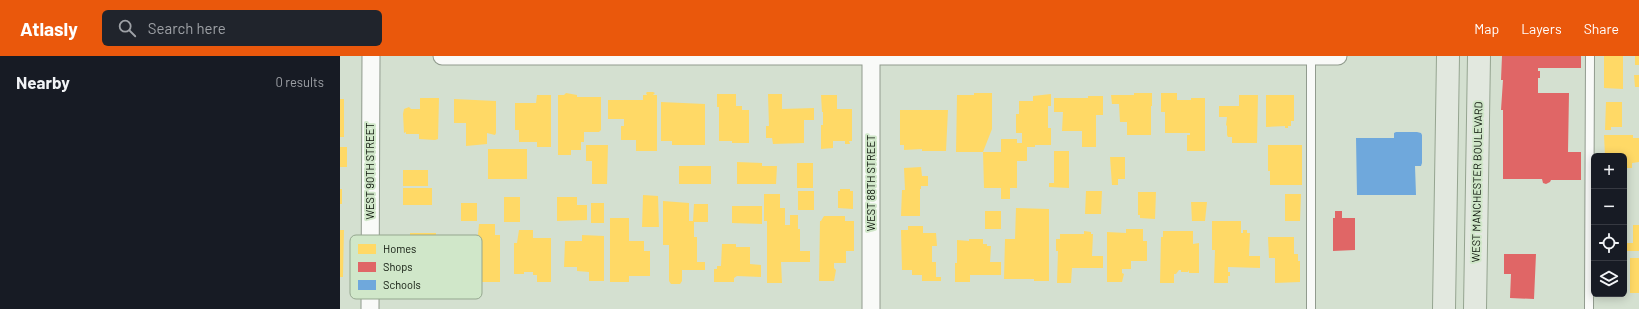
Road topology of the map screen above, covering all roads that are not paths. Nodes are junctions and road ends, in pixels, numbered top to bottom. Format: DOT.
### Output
graph roads {
  1 [pos="370,56"];
  2 [pos="442,56"];
  3 [pos="871,56"];
  4 [pos="1312,56"];
  5 [pos="1338,56"];
  6 [pos="1448,56"];
  7 [pos="1479,56"];
  8 [pos="1590,56"];
  9 [pos="370,235"];
  10 [pos="870,309"];
  11 [pos="1311,309"];
  12 [pos="1444,309"];
  13 [pos="1475,309"];
  14 [pos="1589,309"];
  1 -- 9 [label="street, WEST 90TH STREET"];
  2 -- 3 [label="street"];
  3 -- 4 [label="street"];
  3 -- 10 [label="street, WEST 88TH STREET"];
  4 -- 5 [label="street"];
  4 -- 11 [label="lane"];
  6 -- 12 [label="main road"];
  7 -- 13 [label="main road, WEST MANCHESTER BOULEVARD"];
  8 -- 14 [label="lane"];
}
